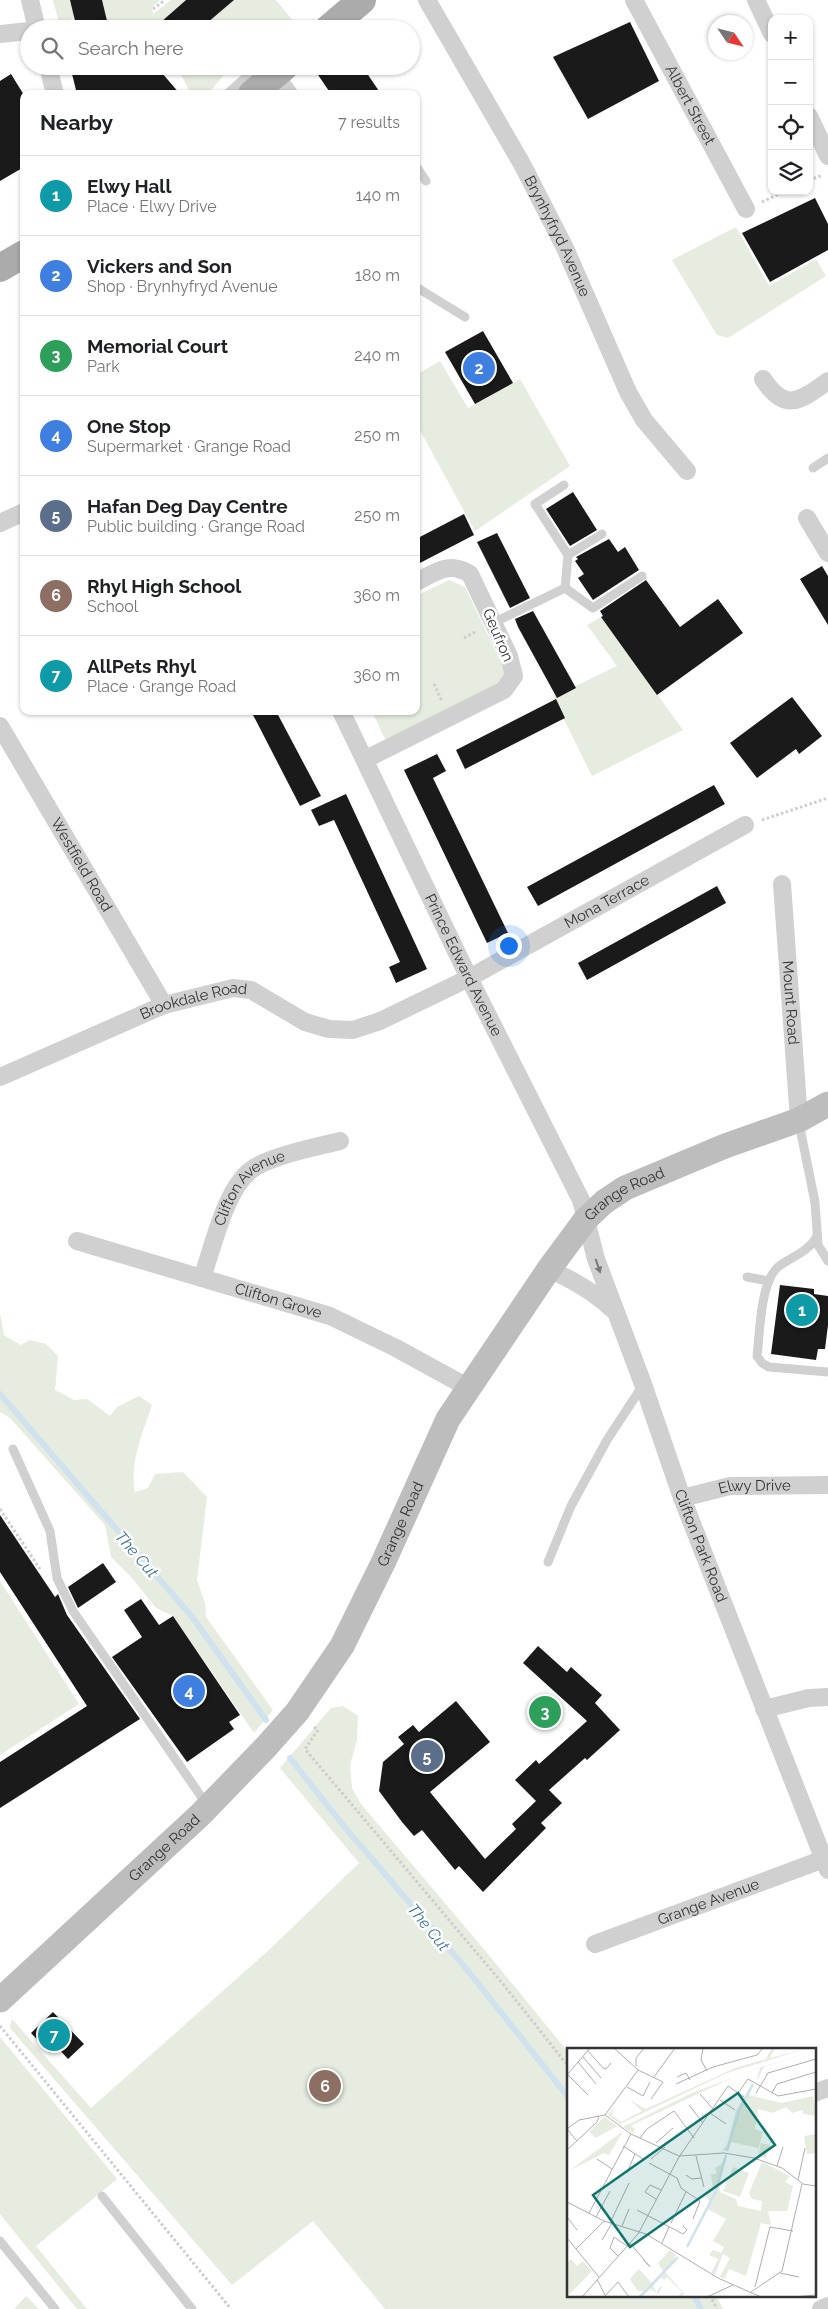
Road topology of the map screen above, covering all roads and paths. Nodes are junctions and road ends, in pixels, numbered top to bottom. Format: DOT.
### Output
graph roads {
  1 [pos="30,0"];
  2 [pos="165,0"];
  3 [pos="362,0"];
  4 [pos="427,0"];
  5 [pos="634,0"];
  6 [pos="756,0"];
  7 [pos="153,10"];
  8 [pos="35,20"];
  9 [pos="339,20"];
  10 [pos="768,26"];
  11 [pos="20,33"];
  12 [pos="0,34"];
  13 [pos="50,75"];
  14 [pos="277,75"];
  15 [pos="54,90"];
  16 [pos="238,90"];
  17 [pos="257,90"];
  18 [pos="813,121"];
  19 [pos="823,133"];
  20 [pos="828,156"];
  21 [pos="420,172"];
  22 [pos="828,173"];
  23 [pos="813,179"];
  24 [pos="426,181"];
  25 [pos="746,209"];
  26 [pos="20,256"];
  27 [pos="0,268"];
  28 [pos="420,289"];
  29 [pos="465,317"];
  30 [pos="763,379"];
  31 [pos="828,381"];
  32 [pos="828,458"];
  33 [pos="813,468"];
  34 [pos="687,472"];
  35 [pos="564,485"];
  36 [pos="20,514"];
  37 [pos="806,518"];
  38 [pos="0,523"];
  39 [pos="602,534"];
  40 [pos="828,552"];
  41 [pos="568,555"];
  42 [pos="642,576"];
  43 [pos="420,580"];
  44 [pos="565,588"];
  45 [pos="493,623"];
  46 [pos="343,715"];
  47 [pos="0,726"];
  48 [pos="366,759"];
  49 [pos="828,798"];
  50 [pos="745,825"];
  51 [pos="782,884"];
  52 [pos="469,978"];
  53 [pos="164,1006"];
  54 [pos="0,1077"];
  55 [pos="828,1104"];
  56 [pos="799,1120"];
  57 [pos="340,1141"];
  58 [pos="586,1219"];
  59 [pos="817,1236"];
  60 [pos="78,1241"];
  61 [pos="828,1261"];
  62 [pos="549,1269"];
  63 [pos="747,1277"];
  64 [pos="202,1278"];
  65 [pos="768,1282"];
  66 [pos="614,1311"];
  67 [pos="828,1372"];
  68 [pos="643,1384"];
  69 [pos="468,1388"];
  70 [pos="13,1449"];
  71 [pos="828,1485"];
  72 [pos="682,1498"];
  73 [pos="548,1562"];
  74 [pos="828,1696"];
  75 [pos="764,1709"];
  76 [pos="297,1712"];
  77 [pos="208,1806"];
  78 [pos="826,1865"];
  79 [pos="595,1944"];
  80 [pos="0,2000"];
  81 [pos="0,2026"];
  82 [pos="567,2065"];
  83 [pos="828,2088"];
  84 [pos="816,2092"];
  85 [pos="102,2196"];
  86 [pos="0,2241"];
  87 [pos="710,2296"];
  88 [pos="828,2306"];
  89 [pos="55,2309"];
  90 [pos="192,2309"];
  91 [pos="230,2309"];
  92 [pos="716,2309"];
  93 [pos="821,2309"];
  1 -- 8 [label="street"];
  2 -- 7 [label="path"];
  3 -- 9 [label="main road"];
  4 -- 34 [label="street, Brynhyfryd Avenue"];
  5 -- 25 [label="street, Albert Street"];
  6 -- 10 [label="street"];
  11 -- 12 [label="street"];
  13 -- 15 [label="street"];
  14 -- 16 [label="lane"];
  14 -- 17 [label="main road"];
  18 -- 19 [label="street"];
  19 -- 20 [label="street"];
  21 -- 24 [label="lane"];
  22 -- 23 [label="path"];
  26 -- 27 [label="main road"];
  28 -- 29 [label="lane"];
  30 -- 31 [label="street"];
  32 -- 33 [label="lane"];
  35 -- 41 [label="lane"];
  36 -- 38 [label="street"];
  37 -- 40 [label="street"];
  39 -- 41 [label="lane"];
  41 -- 44 [label="lane"];
  42 -- 44 [label="lane"];
  43 -- 45 [label="street, Geufron"];
  44 -- 45 [label="lane"];
  45 -- 48 [label="street, Geufron"];
  46 -- 48 [label="street, Prince Edward Avenue"];
  47 -- 53 [label="street, Westfield Road"];
  48 -- 52 [label="street, Prince Edward Avenue"];
  49 -- 50 [label="path"];
  50 -- 52 [label="street, Mona Terrace"];
  51 -- 56 [label="street, Mount Road"];
  52 -- 53 [label="street, Brookdale Road"];
  52 -- 58 [label="street, Prince Edward Avenue"];
  53 -- 54 [label="street, Brookdale Road"];
  55 -- 56 [label="main road, Grange Road"];
  56 -- 58 [label="main road, Grange Road"];
  56 -- 59 [label="lane"];
  57 -- 64 [label="street, Clifton Avenue"];
  58 -- 62 [label="main road, Grange Road"];
  58 -- 66 [label="street, Clifton Park Road, one-way"];
  59 -- 61 [label="lane"];
  59 -- 65 [label="lane"];
  60 -- 64 [label="street, Clifton Grove"];
  62 -- 66 [label="street"];
  62 -- 69 [label="main road, Grange Road"];
  63 -- 65 [label="lane"];
  64 -- 69 [label="street, Clifton Grove"];
  65 -- 67 [label="lane"];
  66 -- 68 [label="street, Clifton Park Road"];
  68 -- 72 [label="street, Clifton Park Road"];
  68 -- 73 [label="lane"];
  69 -- 76 [label="main road, Grange Road"];
  70 -- 77 [label="lane"];
  71 -- 72 [label="street, Elwy Drive"];
  72 -- 75 [label="street, Clifton Park Road"];
  74 -- 75 [label="street"];
  75 -- 78 [label="street, Clifton Park Road"];
  76 -- 77 [label="main road, Grange Road"];
  76 -- 82 [label="path"];
  77 -- 80 [label="main road, Grange Road"];
  78 -- 79 [label="street, Grange Avenue"];
  81 -- 91 [label="path"];
  83 -- 84 [label="street"];
  85 -- 90 [label="lane"];
  86 -- 89 [label="lane"];
  87 -- 92 [label="path"];
  88 -- 93 [label="street"];
}
